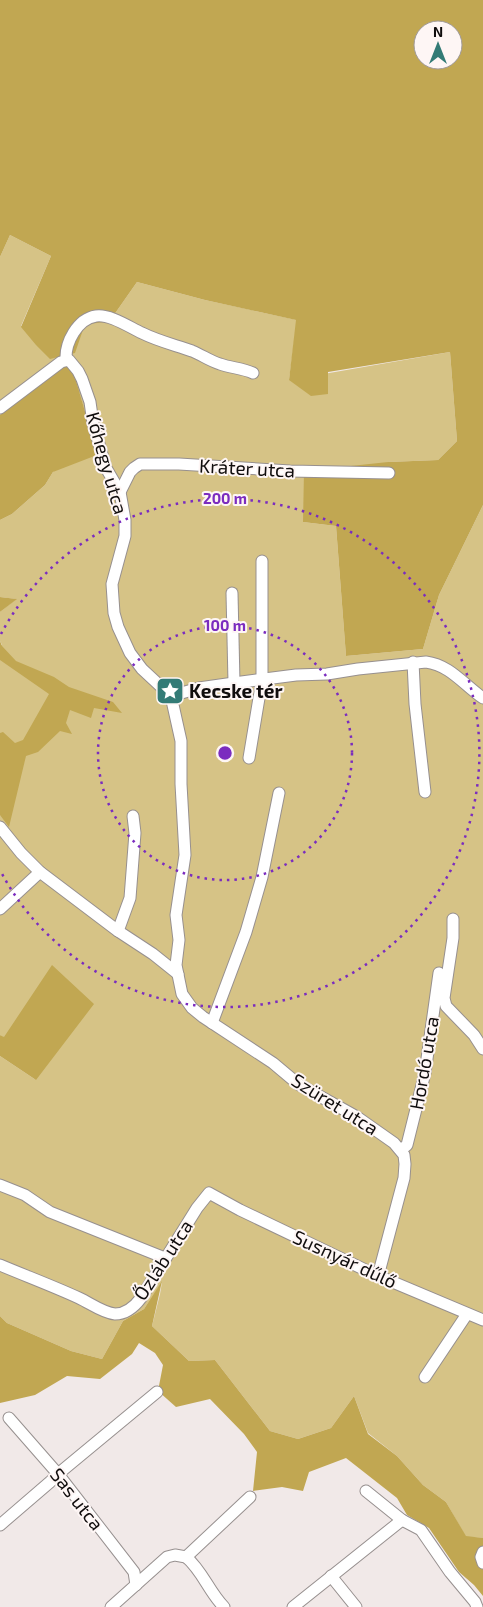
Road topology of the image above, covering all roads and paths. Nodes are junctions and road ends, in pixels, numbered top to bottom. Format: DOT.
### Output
graph roads {
  1 [pos="66,360"];
  2 [pos="253,373"];
  3 [pos="0,408"];
  4 [pos="389,473"];
  5 [pos="120,492"];
  6 [pos="262,561"];
  7 [pos="232,593"];
  8 [pos="414,662"];
  9 [pos="262,680"];
  10 [pos="234,683"];
  11 [pos="171,696"];
  12 [pos="483,698"];
  13 [pos="249,758"];
  14 [pos="426,792"];
  15 [pos="279,793"];
  16 [pos="133,816"];
  17 [pos="0,827"];
  18 [pos="40,872"];
  19 [pos="0,908"];
  20 [pos="453,919"];
  21 [pos="118,932"];
  22 [pos="177,969"];
  23 [pos="440,973"];
  24 [pos="441,989"];
  25 [pos="212,1023"];
  26 [pos="483,1049"];
  27 [pos="401,1150"];
  28 [pos="0,1185"];
  29 [pos="210,1193"];
  30 [pos="165,1258"];
  31 [pos="0,1265"];
  32 [pos="378,1276"];
  33 [pos="467,1314"];
  34 [pos="483,1320"];
  35 [pos="425,1377"];
  36 [pos="157,1392"];
  37 [pos="9,1418"];
  38 [pos="58,1474"];
  39 [pos="366,1491"];
  40 [pos="250,1497"];
  41 [pos="402,1520"];
  42 [pos="0,1525"];
  43 [pos="483,1552"];
  44 [pos="186,1557"];
  45 [pos="483,1563"];
  46 [pos="331,1576"];
  47 [pos="136,1585"];
  48 [pos="474,1605"];
  49 [pos="111,1607"];
  50 [pos="224,1607"];
  51 [pos="293,1607"];
  52 [pos="356,1607"];
  1 -- 2 [label="street"];
  1 -- 3 [label="street"];
  1 -- 5 [label="street, Kőhegy utca"];
  4 -- 5 [label="street, Kráter utca"];
  5 -- 11 [label="street, Kőhegy utca"];
  6 -- 9 [label="street"];
  7 -- 10 [label="street"];
  8 -- 9 [label="street"];
  8 -- 12 [label="street"];
  8 -- 14 [label="street"];
  9 -- 10 [label="street"];
  9 -- 13 [label="street"];
  10 -- 11 [label="street"];
  11 -- 22 [label="street, Szüret utca"];
  15 -- 25 [label="street"];
  16 -- 21 [label="street"];
  17 -- 18 [label="street"];
  18 -- 19 [label="street"];
  18 -- 21 [label="street"];
  20 -- 24 [label="street"];
  21 -- 22 [label="street"];
  22 -- 25 [label="street, Szüret utca"];
  23 -- 24 [label="street, Hordó utca"];
  24 -- 26 [label="street"];
  24 -- 27 [label="street, Hordó utca"];
  25 -- 27 [label="street, Szüret utca"];
  27 -- 32 [label="street"];
  28 -- 30 [label="street"];
  29 -- 30 [label="street, Őzláb utca"];
  29 -- 32 [label="street, Susnyár dűlő"];
  30 -- 31 [label="street, Őzláb utca"];
  32 -- 33 [label="street, Susnyár dűlő"];
  33 -- 34 [label="street, Susnyár dűlő"];
  33 -- 35 [label="street"];
  36 -- 38 [label="street"];
  37 -- 38 [label="street, Sas utca"];
  38 -- 42 [label="street"];
  38 -- 47 [label="street, Sas utca"];
  39 -- 41 [label="street"];
  40 -- 44 [label="street"];
  41 -- 46 [label="street"];
  41 -- 48 [label="street"];
  43 -- 45 [label="street"];
  44 -- 47 [label="street"];
  44 -- 50 [label="street"];
  46 -- 51 [label="street"];
  46 -- 52 [label="street"];
  47 -- 49 [label="street"];
}
